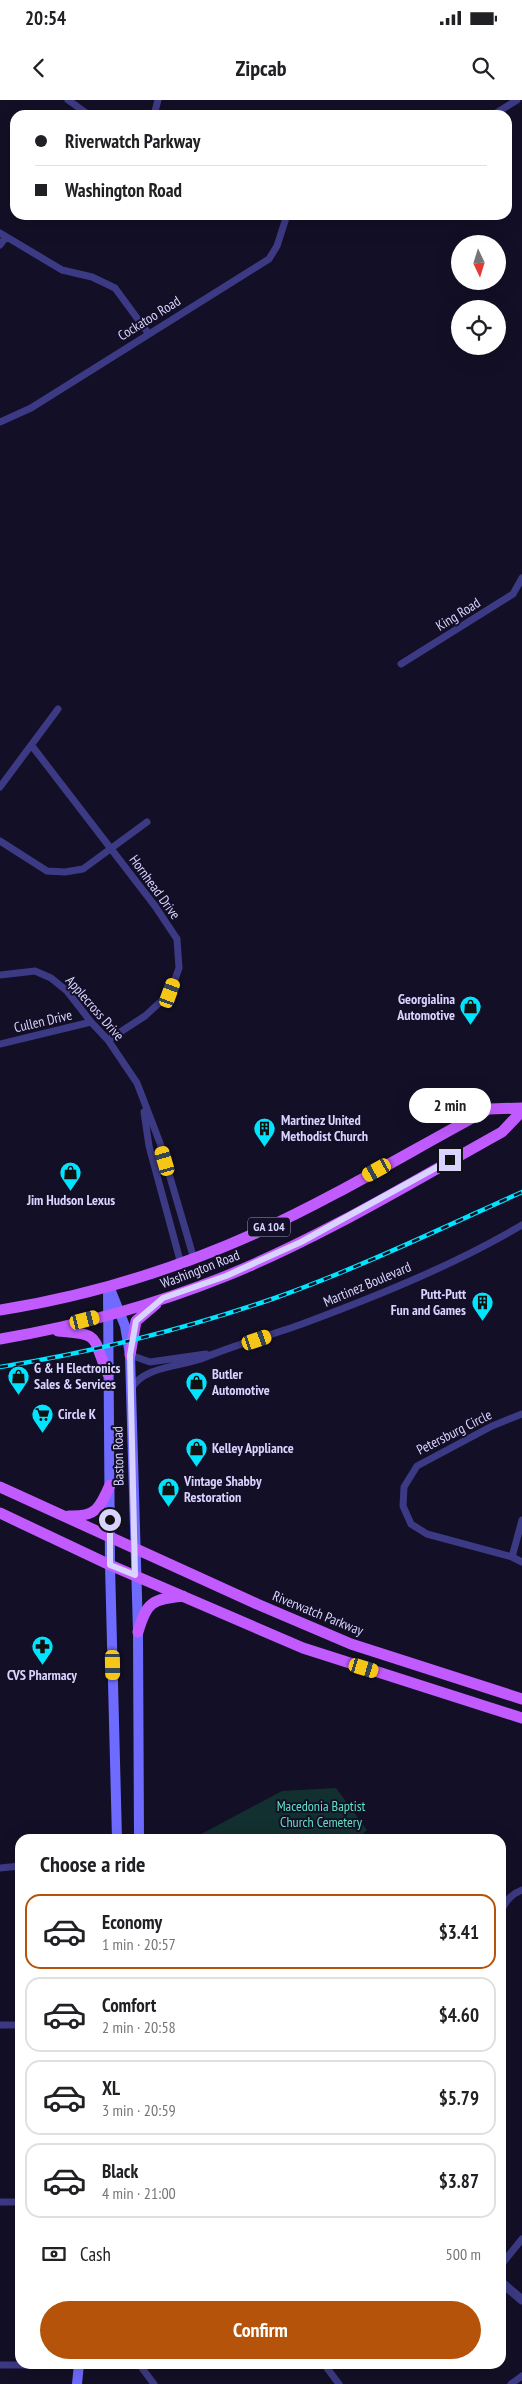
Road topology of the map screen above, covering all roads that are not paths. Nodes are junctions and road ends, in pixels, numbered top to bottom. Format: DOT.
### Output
graph roads {
  1 [pos="68,100"];
  2 [pos="516,100"];
  3 [pos="82,110"];
  4 [pos="501,110"];
  5 [pos="285,220"];
  6 [pos="3,235"];
  7 [pos="0,245"];
  8 [pos="148,333"];
  9 [pos="0,422"];
  10 [pos="522,578"];
  11 [pos="400,664"];
  12 [pos="58,710"];
  13 [pos="32,746"];
  14 [pos="0,787"];
  15 [pos="147,822"];
  16 [pos="0,841"];
  17 [pos="111,848"];
  18 [pos="0,975"];
  19 [pos="91,1022"];
  20 [pos="108,1040"];
  21 [pos="0,1044"];
  22 [pos="143,1101"];
  23 [pos="522,1109"];
  24 [pos="522,1225"];
  25 [pos="194,1259"];
  26 [pos="181,1264"];
  27 [pos="108,1286"];
  28 [pos="163,1298"];
  29 [pos="0,1310"];
  30 [pos="119,1312"];
  31 [pos="107,1315"];
  32 [pos="46,1330"];
  33 [pos="0,1339"];
  34 [pos="216,1353"];
  35 [pos="130,1355"];
  36 [pos="108,1374"];
  37 [pos="131,1390"];
  38 [pos="522,1414"];
  39 [pos="110,1484"];
  40 [pos="0,1488"];
  41 [pos="0,1513"];
  42 [pos="63,1516"];
  43 [pos="522,1520"];
  44 [pos="110,1536"];
  45 [pos="134,1547"];
  46 [pos="512,1557"];
  47 [pos="522,1562"];
  48 [pos="110,1565"];
  49 [pos="135,1575"];
  50 [pos="185,1596"];
  51 [pos="138,1632"];
  52 [pos="522,1699"];
  53 [pos="522,1718"];
  54 [pos="117,1834"];
  55 [pos="139,1834"];
  56 [pos="15,1866"];
  57 [pos="0,1868"];
  58 [pos="522,1890"];
  59 [pos="506,1901"];
  60 [pos="0,2025"];
  61 [pos="15,2025"];
  62 [pos="0,2202"];
  63 [pos="15,2202"];
  64 [pos="522,2239"];
  65 [pos="506,2259"];
  66 [pos="506,2286"];
  67 [pos="522,2300"];
  68 [pos="0,2365"];
  69 [pos="15,2365"];
  70 [pos="78,2369"];
  71 [pos="143,2369"];
  72 [pos="328,2369"];
  73 [pos="522,2376"];
  74 [pos="77,2384"];
  75 [pos="154,2384"];
  76 [pos="339,2384"];
  77 [pos="511,2384"];
  1 -- 3 [label="street"];
  2 -- 4 [label="street"];
  5 -- 8 [label="street, Cockatoo Road"];
  6 -- 7 [label="street"];
  6 -- 8 [label="street"];
  8 -- 9 [label="street, Cockatoo Road"];
  10 -- 11 [label="street, King Road"];
  12 -- 13 [label="street"];
  13 -- 14 [label="street"];
  13 -- 17 [label="street, Hornhead Drive"];
  15 -- 17 [label="street"];
  16 -- 17 [label="street"];
  17 -- 20 [label="street, Hornhead Drive"];
  18 -- 19 [label="street, Applecross Drive"];
  19 -- 20 [label="street, Applecross Drive"];
  19 -- 21 [label="street, Cullen Drive"];
  20 -- 22 [label="street, Applecross Drive"];
  22 -- 25 [label="street, Applecross Drive"];
  22 -- 26 [label="street, Applecross Drive"];
  23 -- 25 [label="main road, Washington Road / GA 104"];
  23 -- 28 [label="main road, Washington Road / GA 104"];
  24 -- 34 [label="street, Martinez Boulevard"];
  25 -- 26 [label="main road, Washington Road / GA 104"];
  26 -- 27 [label="main road, Washington Road / GA 104"];
  27 -- 29 [label="main road, Washington Road / GA 104"];
  27 -- 30 [label="main road, Baston Road"];
  27 -- 31 [label="main road"];
  28 -- 30 [label="main road, Washington Road / GA 104"];
  28 -- 35 [label="main road"];
  30 -- 31 [label="main road, Washington Road / GA 104"];
  30 -- 35 [label="main road, Baston Road"];
  31 -- 32 [label="main road, Washington Road / GA 104"];
  31 -- 36 [label="main road"];
  32 -- 33 [label="main road, Washington Road / GA 104"];
  32 -- 36 [label="main road"];
  34 -- 35 [label="street, Martinez Boulevard"];
  34 -- 37 [label="street, Martinez Boulevard"];
  35 -- 37 [label="main road, Baston Road"];
  36 -- 39 [label="main road"];
  37 -- 45 [label="main road, Baston Road"];
  38 -- 46 [label="street, Petersburg Circle"];
  39 -- 42 [label="main road"];
  39 -- 44 [label="main road"];
  40 -- 42 [label="main road, Riverwatch Parkway"];
  41 -- 48 [label="main road"];
  42 -- 44 [label="main road, Riverwatch Parkway"];
  43 -- 46 [label="street"];
  44 -- 45 [label="main road, Riverwatch Parkway"];
  44 -- 48 [label="main road"];
  45 -- 49 [label="main road, Baston Road"];
  45 -- 52 [label="main road, Riverwatch Parkway"];
  46 -- 47 [label="street, Petersburg Circle"];
  48 -- 49 [label="main road"];
  48 -- 54 [label="main road"];
  49 -- 50 [label="main road"];
  49 -- 51 [label="main road, Baston Road"];
  50 -- 51 [label="main road"];
  50 -- 53 [label="main road"];
  51 -- 55 [label="main road, Baston Road"];
  56 -- 57 [label="street"];
  58 -- 59 [label="street"];
  60 -- 61 [label="street"];
  62 -- 63 [label="street"];
  64 -- 65 [label="street"];
  66 -- 67 [label="street"];
  68 -- 69 [label="street"];
  70 -- 74 [label="main road"];
  71 -- 75 [label="street"];
  72 -- 76 [label="street"];
  73 -- 77 [label="street"];
}
